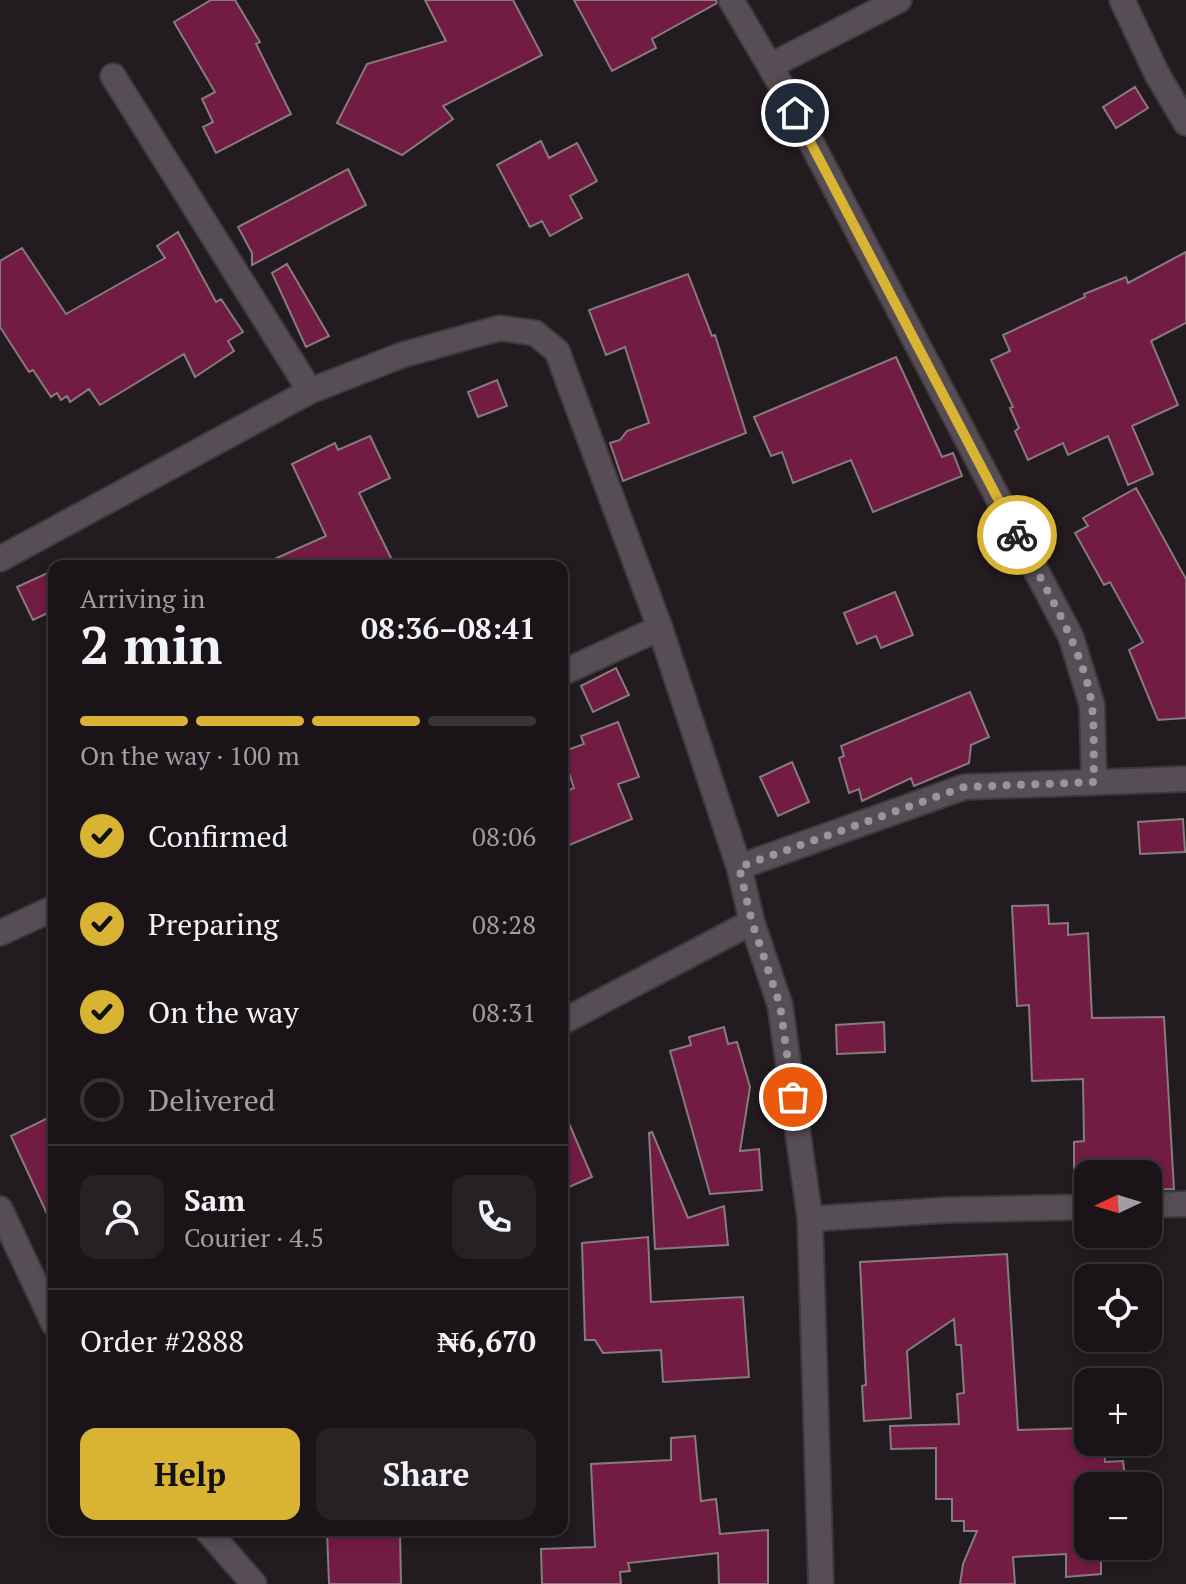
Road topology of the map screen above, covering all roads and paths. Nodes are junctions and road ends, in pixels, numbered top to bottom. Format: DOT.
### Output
graph roads {
  1 [pos="731,0"];
  2 [pos="899,0"];
  3 [pos="1122,0"];
  4 [pos="770,66"];
  5 [pos="113,76"];
  6 [pos="1186,123"];
  7 [pos="310,391"];
  8 [pos="0,559"];
  9 [pos="660,628"];
  10 [pos="568,670"];
  11 [pos="1186,779"];
  12 [pos="1094,782"];
  13 [pos="739,867"];
  14 [pos="48,911"];
  15 [pos="752,922"];
  16 [pos="0,933"];
  17 [pos="568,1019"];
  18 [pos="1186,1204"];
  19 [pos="1162,1205"];
  20 [pos="1074,1207"];
  21 [pos="0,1209"];
  22 [pos="810,1219"];
  23 [pos="47,1293"];
  24 [pos="212,1536"];
  25 [pos="254,1584"];
  26 [pos="821,1584"];
  1 -- 4 [label="street"];
  2 -- 4 [label="street"];
  3 -- 6 [label="street"];
  4 -- 12 [label="street"];
  5 -- 7 [label="street"];
  7 -- 8 [label="street"];
  7 -- 9 [label="street"];
  9 -- 10 [label="street"];
  9 -- 13 [label="street"];
  11 -- 12 [label="street"];
  12 -- 13 [label="street"];
  13 -- 15 [label="street"];
  14 -- 16 [label="street"];
  15 -- 17 [label="street"];
  15 -- 22 [label="street"];
  18 -- 19 [label="street"];
  20 -- 22 [label="street"];
  21 -- 23 [label="street"];
  22 -- 26 [label="street"];
  24 -- 25 [label="street"];
}
